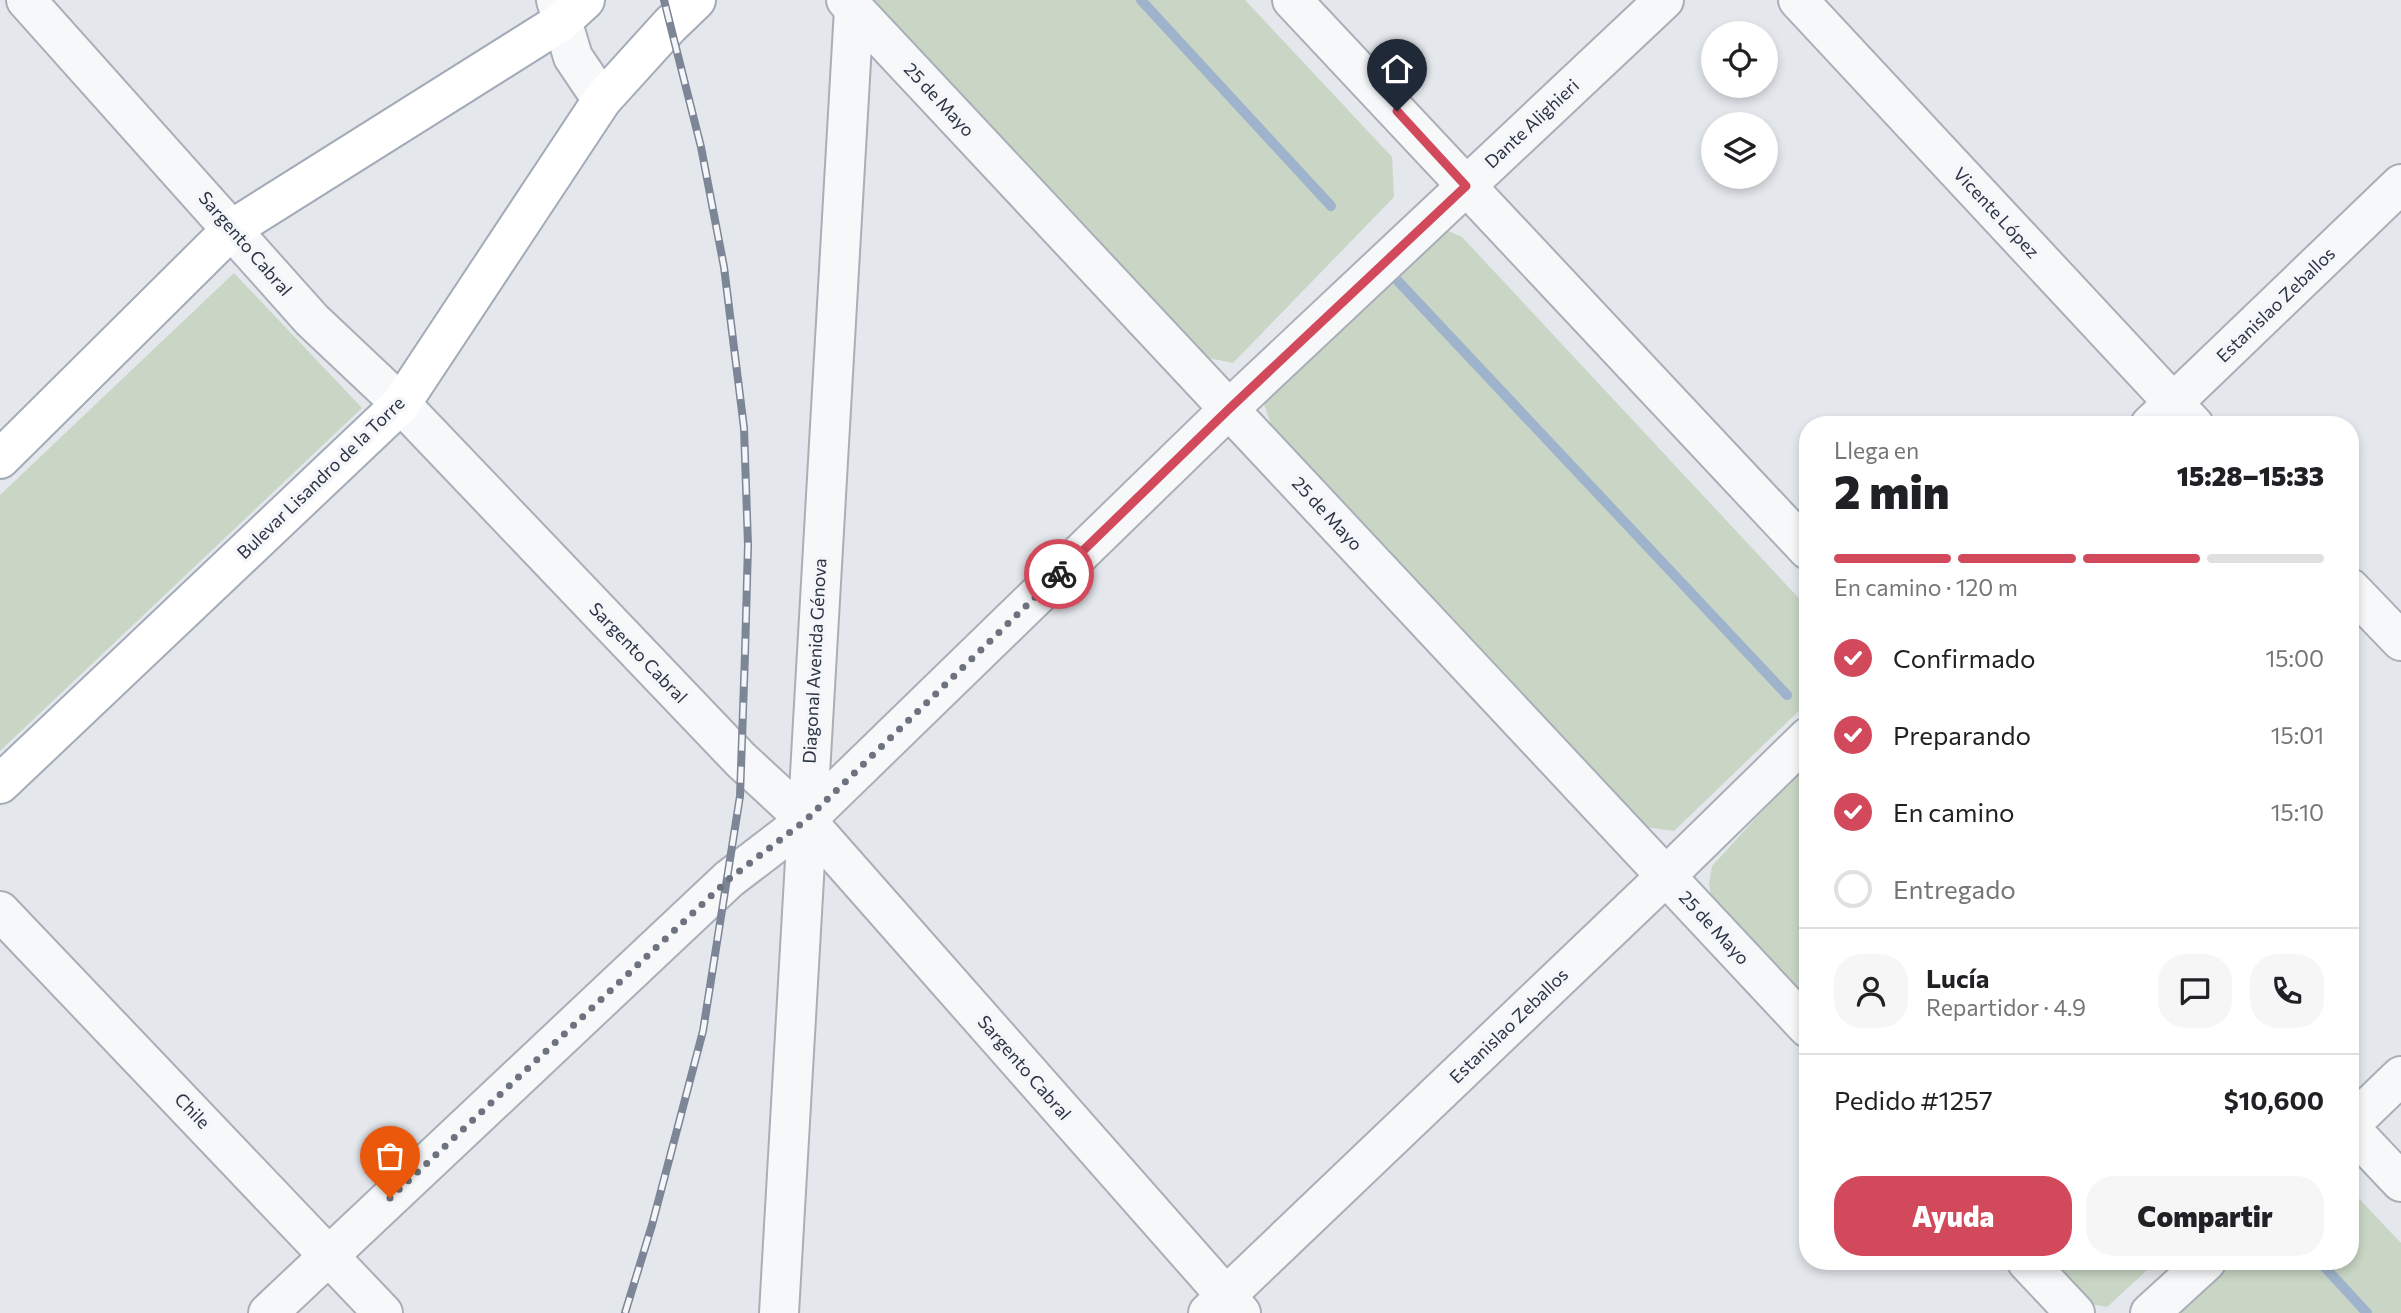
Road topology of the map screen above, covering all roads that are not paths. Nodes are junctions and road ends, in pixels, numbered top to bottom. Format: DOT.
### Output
graph roads {
  1 [pos="26,0"];
  2 [pos="696,0"];
  3 [pos="1292,0"];
  4 [pos="1664,0"];
  5 [pos="1798,0"];
  6 [pos="850,4"];
  7 [pos="567,7"];
  8 [pos="602,100"];
  9 [pos="2401,184"];
  10 [pos="1466,186"];
  11 [pos="232,229"];
  12 [pos="401,404"];
  13 [pos="1229,409"];
  14 [pos="2171,416"];
  15 [pos="2175,416"];
  16 [pos="0,459"];
  17 [pos="1799,540"];
  18 [pos="2359,597"];
  19 [pos="2401,641"];
  20 [pos="1799,746"];
  21 [pos="0,784"];
  22 [pos="806,820"];
  23 [pos="1666,876"];
  24 [pos="0,911"];
  25 [pos="1799,1018"];
  26 [pos="2401,1076"];
  27 [pos="2359,1117"];
  28 [pos="2359,1136"];
  29 [pos="2401,1182"];
  30 [pos="330,1255"];
  31 [pos="2035,1270"];
  32 [pos="2197,1270"];
  33 [pos="1225,1308"];
  34 [pos="268,1313"];
  35 [pos="383,1313"];
  36 [pos="779,1313"];
  37 [pos="2075,1313"];
  38 [pos="2150,1313"];
  1 -- 11 [label="street, Sargento Cabral"];
  2 -- 8 [label="main road, Bulevar Lisandro de la Torre"];
  3 -- 10 [label="street"];
  4 -- 10 [label="street, Dante Alighieri"];
  5 -- 14 [label="street, Vicente López"];
  6 -- 13 [label="street, 25 de Mayo"];
  6 -- 22 [label="street, Diagonal Avenida Génova"];
  7 -- 8 [label="street"];
  7 -- 11 [label="main road"];
  8 -- 12 [label="main road, Bulevar Lisandro de la Torre"];
  9 -- 15 [label="street, Estanislao Zeballos"];
  10 -- 13 [label="street, Dante Alighieri"];
  10 -- 17 [label="street"];
  11 -- 12 [label="street, Sargento Cabral"];
  11 -- 16 [label="main road"];
  12 -- 21 [label="main road, Bulevar Lisandro de la Torre"];
  12 -- 22 [label="street, Sargento Cabral"];
  13 -- 22 [label="street, Dante Alighieri"];
  13 -- 23 [label="street, 25 de Mayo"];
  18 -- 19 [label="street"];
  20 -- 23 [label="street, Estanislao Zeballos"];
  22 -- 30 [label="street, Dante Alighieri"];
  22 -- 33 [label="street, Sargento Cabral"];
  22 -- 36 [label="street, Diagonal Avenida Génova"];
  23 -- 25 [label="street, 25 de Mayo"];
  23 -- 33 [label="street, Estanislao Zeballos"];
  24 -- 30 [label="street, Chile"];
  26 -- 27 [label="street"];
  28 -- 29 [label="street"];
  30 -- 34 [label="street, Dante Alighieri"];
  30 -- 35 [label="street, Chile"];
  31 -- 37 [label="street"];
  32 -- 38 [label="street"];
}
